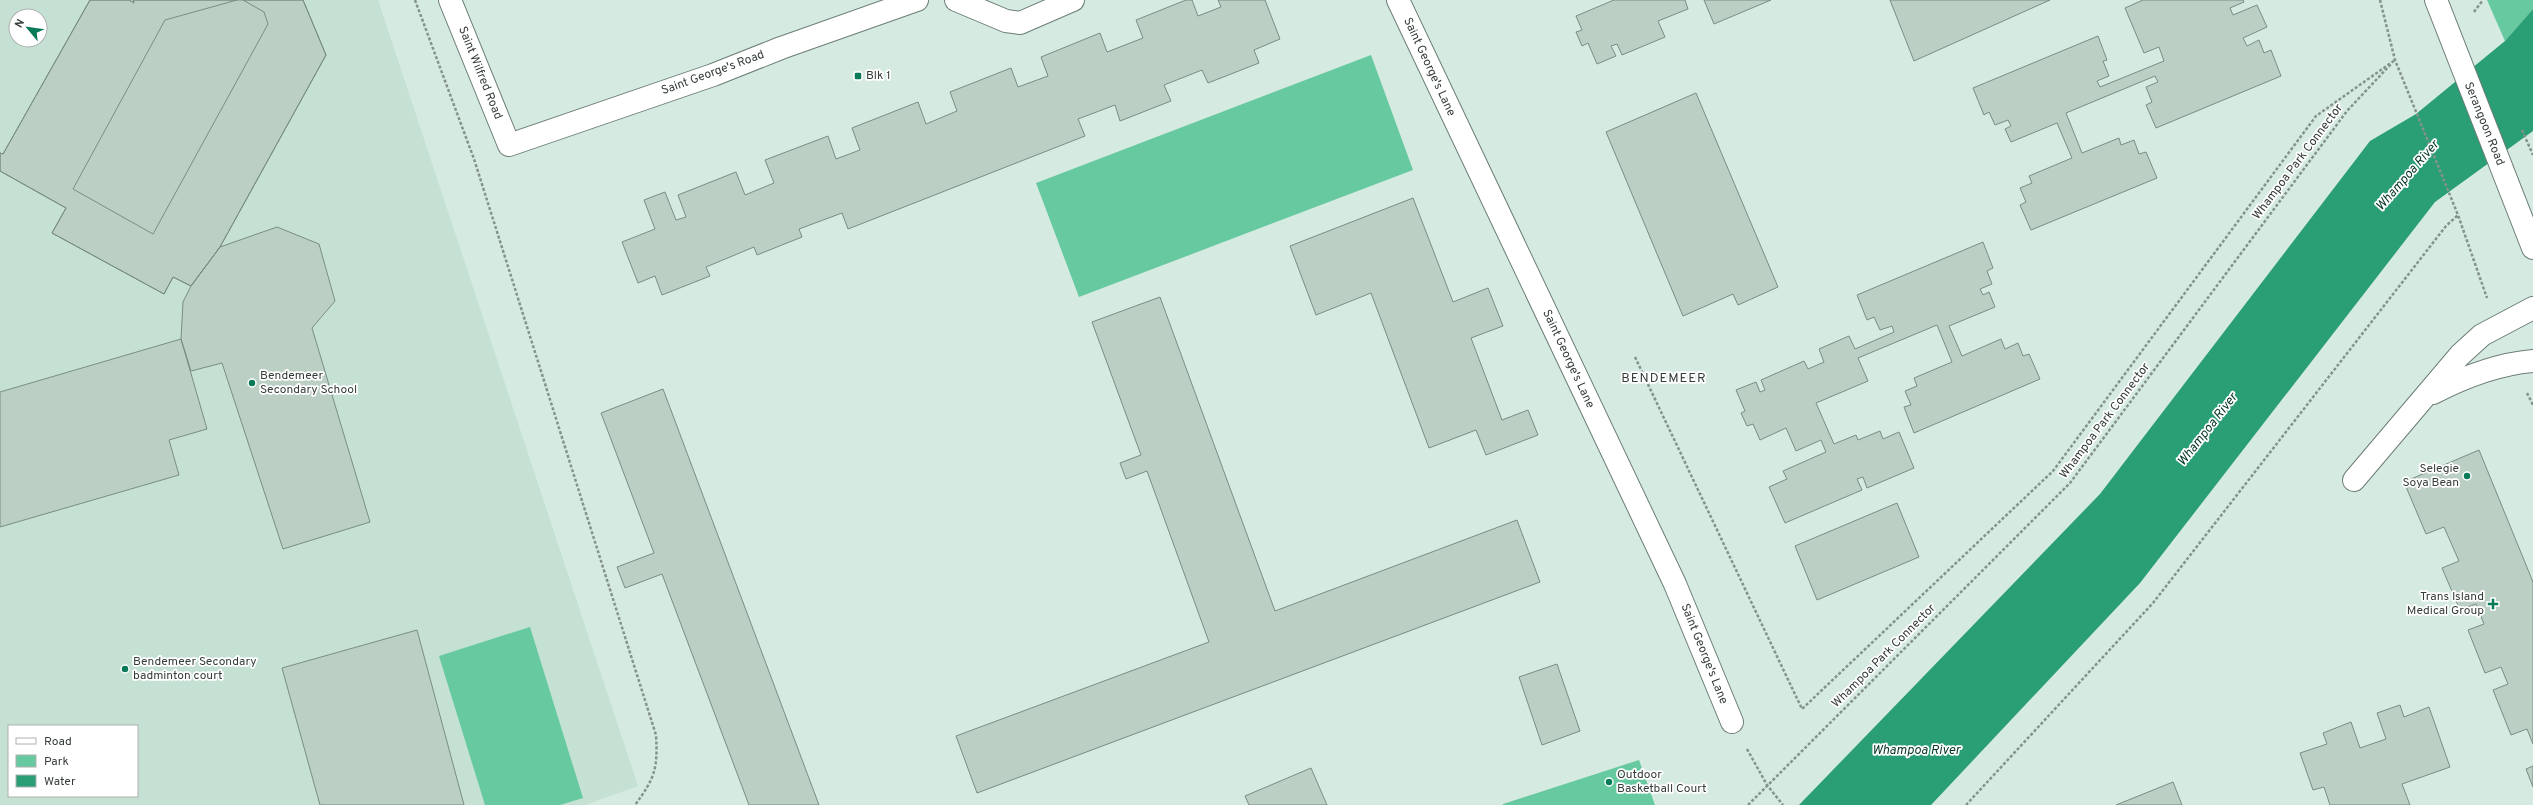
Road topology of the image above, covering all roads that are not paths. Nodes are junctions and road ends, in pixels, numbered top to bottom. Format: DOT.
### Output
graph roads {
  1 [pos="450,0"];
  2 [pos="917,0"];
  3 [pos="956,0"];
  4 [pos="1073,0"];
  5 [pos="1398,0"];
  6 [pos="2436,0"];
  7 [pos="509,145"];
  8 [pos="2533,248"];
  9 [pos="2533,308"];
  10 [pos="2533,361"];
  11 [pos="2425,397"];
  12 [pos="2354,480"];
  13 [pos="1732,722"];
  1 -- 7 [label="street, Saint Wilfred Road"];
  2 -- 7 [label="street, Saint George's Road"];
  3 -- 4 [label="street"];
  5 -- 13 [label="street, Saint George's Lane"];
  6 -- 8 [label="street, Serangoon Road"];
  9 -- 11 [label="street"];
  10 -- 11 [label="street"];
  11 -- 12 [label="street"];
}
